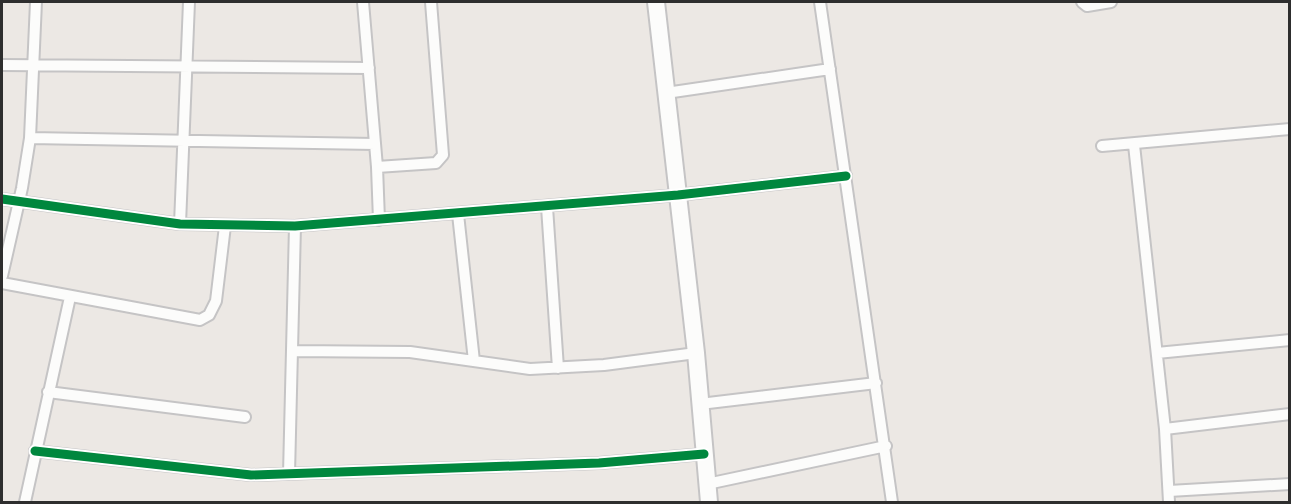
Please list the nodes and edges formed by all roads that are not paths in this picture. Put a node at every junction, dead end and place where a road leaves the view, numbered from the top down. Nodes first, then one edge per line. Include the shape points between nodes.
1 (36, 2) edge
2 (189, 2) edge
3 (363, 2) edge
4 (431, 2) edge
5 (656, 2) edge
6 (820, 2) edge
7 (1082, 2) edge
8 (1112, 2) edge
9 (2, 65) edge
10 (188, 65) junction
11 (32, 66) junction
12 (369, 68) junction
13 (830, 69) junction
14 (666, 93) junction
15 (1290, 129) edge
16 (30, 138) junction
17 (184, 142) junction
18 (375, 144) junction
19 (1134, 145) junction
20 (1102, 146) dead end
21 (377, 167) junction
22 (846, 176) junction
23 (678, 195) junction
24 (2, 199) edge
25 (19, 199) junction
26 (547, 207) junction
27 (458, 214) junction
28 (379, 220) junction
29 (180, 224) junction
30 (225, 226) junction
31 (295, 226) junction
32 (2, 276) edge
33 (2, 283) edge
34 (70, 297) junction
35 (1290, 340) edge
36 (293, 351) junction
37 (696, 353) junction
38 (1157, 353) junction
39 (474, 361) junction
40 (558, 368) junction
41 (876, 383) junction
42 (48, 392) junction
43 (700, 404) junction
44 (1290, 414) edge
45 (245, 417) dead end
46 (1165, 429) junction
47 (886, 446) junction
48 (35, 451) junction
49 (704, 454) junction
50 (289, 474) junction
51 (707, 484) junction
52 (1290, 484) edge
53 (1169, 497) edge
54 (25, 502) edge
55 (708, 502) edge
56 (892, 502) edge

1 - 11 street
2 - 10 street
3 - 12 street
4 - 21 street via 443,155 436,163
5 - 14 street
6 - 13 street
7 - 8 street via 1087,6
9 - 11 street
10 - 11 street
10 - 12 street
10 - 17 street
11 - 16 street
12 - 18 street
13 - 14 street
13 - 22 street
14 - 23 street
15 - 19 street
16 - 17 street
16 - 25 street
17 - 18 street
17 - 29 street
18 - 21 street
19 - 20 street
19 - 38 street
21 - 28 street
22 - 23 street
22 - 41 street
23 - 26 street
23 - 37 street
24 - 25 street
25 - 29 street
25 - 32 street
26 - 27 street
26 - 40 street
27 - 28 street
27 - 39 street
28 - 31 street
29 - 30 street
30 - 31 street
30 - 34 street via 216,301 209,315 200,320
31 - 36 street
33 - 34 street
34 - 42 street
35 - 38 street
36 - 39 street via 410,352
36 - 50 street
37 - 40 street
37 - 43 street
38 - 46 street
39 - 40 street via 530,369
41 - 43 street
41 - 47 street
42 - 45 street
42 - 48 street
43 - 49 street
44 - 46 street
46 - 53 street
47 - 51 street
47 - 56 street
48 - 50 street via 197,470
48 - 54 street
49 - 50 street via 599,463
49 - 51 street
51 - 55 street
52 - 53 street

